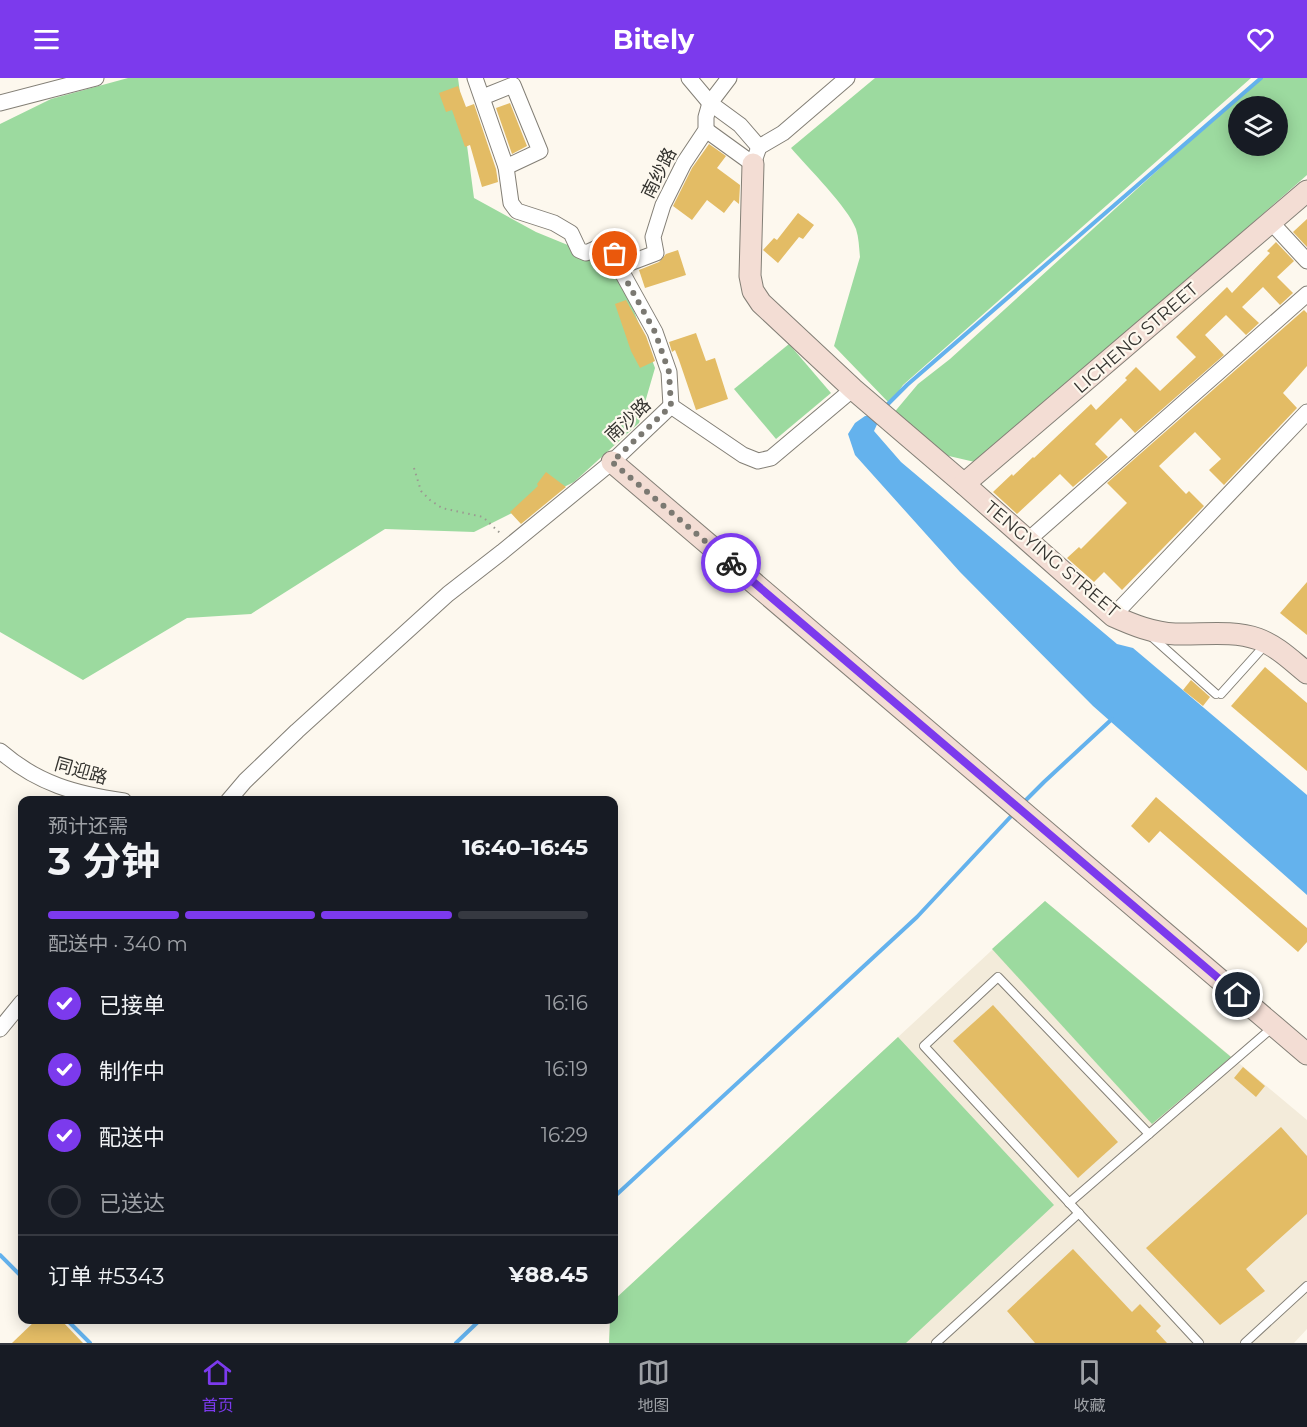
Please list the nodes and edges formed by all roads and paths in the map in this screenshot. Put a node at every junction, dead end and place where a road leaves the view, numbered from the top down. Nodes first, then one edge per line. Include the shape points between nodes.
1 (96, 78) edge
2 (475, 78) edge
3 (689, 78) edge
4 (729, 78) edge
5 (847, 78) edge
6 (483, 97) junction
7 (0, 103) edge
8 (710, 103) junction
9 (706, 130) junction
10 (756, 156) junction
11 (506, 167) junction
12 (1307, 191) edge
13 (1271, 222) junction
14 (1307, 261) edge
15 (619, 267) junction
16 (1307, 294) edge
17 (853, 389) junction
18 (671, 406) junction
19 (1307, 412) edge
20 (612, 462) junction
21 (414, 468) dead end
22 (964, 484) junction
23 (1027, 541) junction
24 (512, 544) junction
25 (1113, 616) junction
26 (1142, 628) junction
27 (1267, 643) junction
28 (1307, 673) edge
29 (0, 751) edge
30 (97, 796) edge
31 (233, 796) edge
32 (18, 1007) edge
33 (1274, 1026) junction
34 (0, 1029) edge
35 (1307, 1054) edge
36 (1149, 1134) junction
37 (1069, 1203) junction
38 (1078, 1213) junction
39 (1307, 1286) edge
40 (936, 1343) edge
41 (1199, 1343) edge
42 (1245, 1343) edge

1 - 7 street
2 - 6 street
3 - 8 street
4 - 8 street
5 - 10 street
6 - 11 street
6 - 11 street via 513,85 540,151
8 - 9 street, 南纱路
8 - 10 street via 740,125
9 - 10 street
9 - 15 street, 南纱路 via 663,205 653,237 656,253
10 - 17 street, TENGYING STREET via 750,276 753,291
11 - 15 street via 511,202 517,211 571,233 579,250 586,253 608,248 615,254
12 - 13 street, LICHENG STREET
13 - 14 street
13 - 22 street, LICHENG STREET
15 - 18 street via 655,332 669,372
16 - 23 street
17 - 18 street via 771,458 758,461
17 - 22 street, TENGYING STREET
18 - 20 street, 南沙路
19 - 25 street
20 - 24 street, 南沙路
20 - 33 street
21 - 24 path via 421,491 430,500 442,508 483,517
22 - 23 street, TENGYING STREET
23 - 25 street, TENGYING STREET
24 - 31 street, 南沙路 via 448,594
25 - 26 street, TENGYING STREET
26 - 27 street, TENGYING STREET via 1172,634 1236,634
26 - 27 lane via 1219,694
27 - 28 street, TENGYING STREET
29 - 30 street, 同迎路 via 47,783
32 - 34 street
33 - 35 street
33 - 36 lane
36 - 37 lane
36 - 37 lane via 998,977 924,1046
37 - 38 lane
38 - 40 lane
38 - 41 lane
39 - 42 lane

